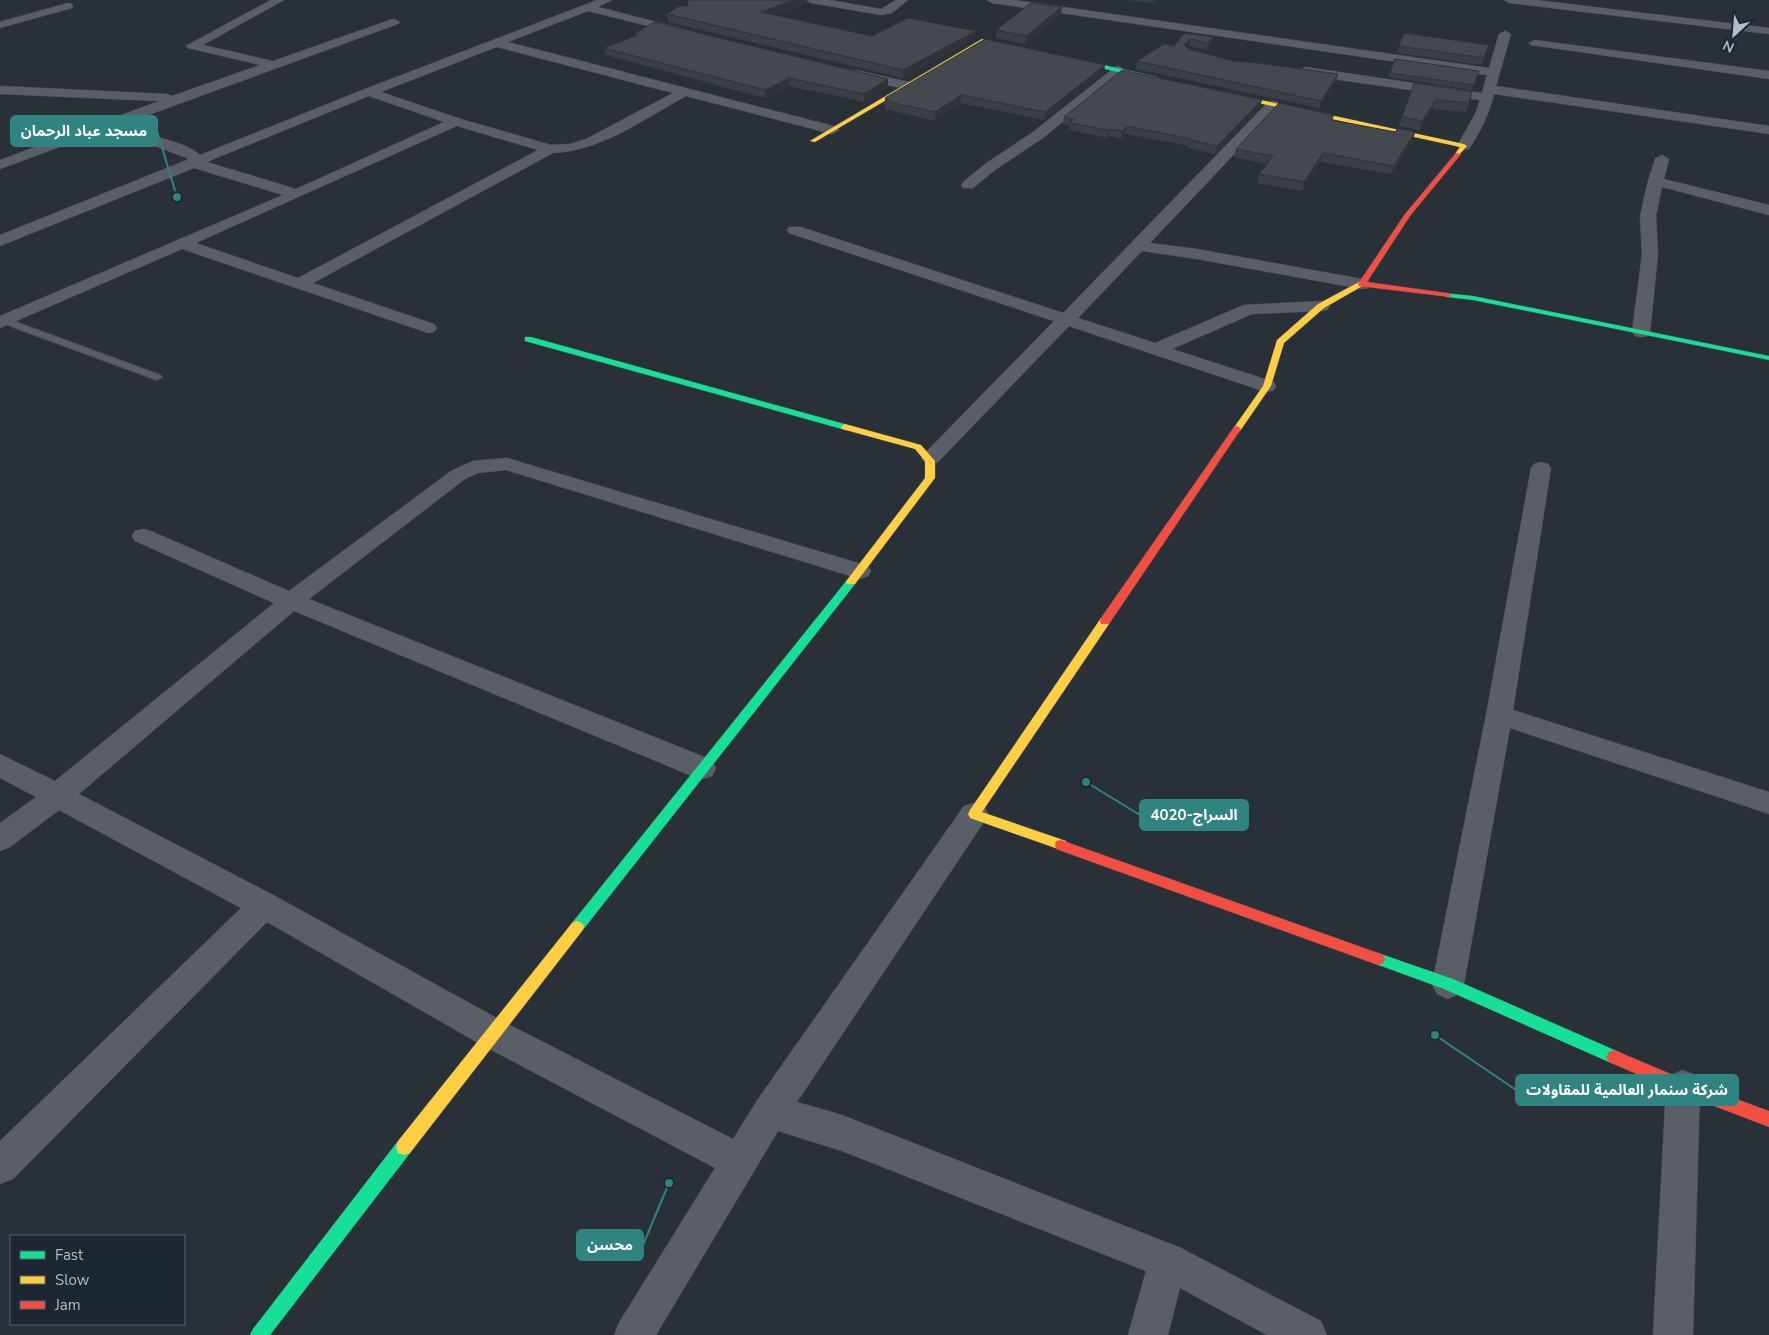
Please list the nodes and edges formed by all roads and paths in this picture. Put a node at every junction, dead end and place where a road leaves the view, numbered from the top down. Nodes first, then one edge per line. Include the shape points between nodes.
1 (279, 0) edge
2 (607, 0) edge
3 (811, 0) edge
4 (903, 0) edge
5 (992, 0) edge
6 (1509, 0) edge
7 (1052, 4) edge
8 (68, 6) dead end
9 (588, 8) junction
10 (394, 22) dead end
11 (0, 25) edge
12 (1769, 31) edge
13 (1505, 34) dead end
14 (699, 36) edge
15 (496, 43) junction
16 (1535, 43) dead end
17 (1028, 50) edge
18 (1055, 56) edge
19 (274, 64) junction
20 (1295, 69) edge
21 (1119, 70) junction
22 (844, 71) edge
23 (1495, 72) junction
24 (1769, 75) edge
25 (1167, 81) edge
26 (905, 85) junction
27 (0, 90) edge
28 (369, 92) junction
29 (684, 92) junction
30 (1215, 92) edge
31 (1487, 93) junction
32 (177, 99) junction
33 (1273, 105) junction
34 (456, 122) junction
35 (832, 130) junction
36 (1769, 130) edge
37 (86, 133) junction
38 (813, 141) dead end
39 (1464, 146) junction
40 (550, 149) junction
41 (1662, 159) dead end
42 (194, 163) junction
43 (0, 164) edge
44 (1655, 181) junction
45 (968, 185) dead end
46 (297, 194) junction
47 (1769, 210) edge
48 (795, 230) dead end
49 (0, 241) edge
50 (183, 244) junction
51 (1138, 246) junction
52 (299, 284) junction
53 (1362, 284) junction
54 (1321, 306) junction
55 (1066, 319) junction
56 (2, 321) edge
57 (428, 328) dead end
58 (1641, 332) junction
59 (528, 339) dead end
60 (1156, 349) junction
61 (1769, 358) edge
62 (157, 377) dead end
63 (1267, 386) junction
64 (931, 458) junction
65 (1542, 468) dead end
66 (143, 536) dead end
67 (860, 570) junction
68 (291, 601) junction
69 (1499, 714) junction
70 (0, 766) edge
71 (702, 768) junction
72 (57, 796) junction
73 (1769, 803) edge
74 (974, 814) junction
75 (0, 839) edge
76 (264, 905) junction
77 (1448, 984) junction
78 (492, 1033) junction
79 (1683, 1087) junction
80 (770, 1111) junction
81 (1769, 1119) edge
82 (739, 1161) junction
83 (0, 1166) edge
84 (1168, 1261) junction
85 (258, 1335) edge
86 (634, 1335) edge
87 (1148, 1335) edge
88 (1307, 1335) edge
89 (1673, 1335) edge

1 - 19 street via 192,46
2 - 9 street
3 - 4 street via 881,12
5 - 7 street
6 - 12 street
7 - 23 street
8 - 11 street
9 - 14 street
9 - 15 street
10 - 19 street
13 - 23 street
15 - 28 street
15 - 29 street
16 - 24 street
17 - 26 street via 982,41
18 - 21 street
19 - 32 street
20 - 31 street
21 - 25 street
21 - 45 street via 1038,135
22 - 26 street
23 - 31 street
26 - 35 street
27 - 32 street
28 - 34 street
28 - 42 street
29 - 35 street
29 - 40 street via 591,142 571,148
30 - 33 street
31 - 36 street
31 - 39 street via 1482,114
32 - 37 street
33 - 39 street
33 - 51 street
34 - 40 street
34 - 46 street
35 - 38 street
37 - 42 street via 103,132 142,138 186,152 194,156
37 - 43 street
39 - 53 street via 1407,215
40 - 52 street
41 - 44 street
42 - 46 street
42 - 49 street
44 - 47 street
44 - 58 street via 1648,216 1650,254
46 - 50 street
48 - 55 street
50 - 52 street
50 - 56 street
51 - 53 street
51 - 55 street
52 - 57 street
53 - 54 street
53 - 58 street via 1473,298
54 - 60 street via 1250,310
54 - 63 street via 1280,342
55 - 60 street
55 - 64 street
56 - 62 lane
58 - 61 street
59 - 64 street via 918,447
60 - 63 street
63 - 74 street
64 - 67 street via 930,478
65 - 69 street
66 - 68 street
67 - 68 street via 507,464 490,464 473,467 458,475
67 - 71 street
68 - 71 street
68 - 72 street
69 - 73 street
69 - 77 street
70 - 72 street
71 - 78 street
72 - 75 street
72 - 76 street
74 - 77 street
74 - 80 street
76 - 78 street
76 - 83 street
77 - 79 street
78 - 82 street
78 - 85 street
79 - 81 street
79 - 89 street
80 - 82 street
80 - 84 street via 842,1133
82 - 86 street
84 - 87 street
84 - 88 street

